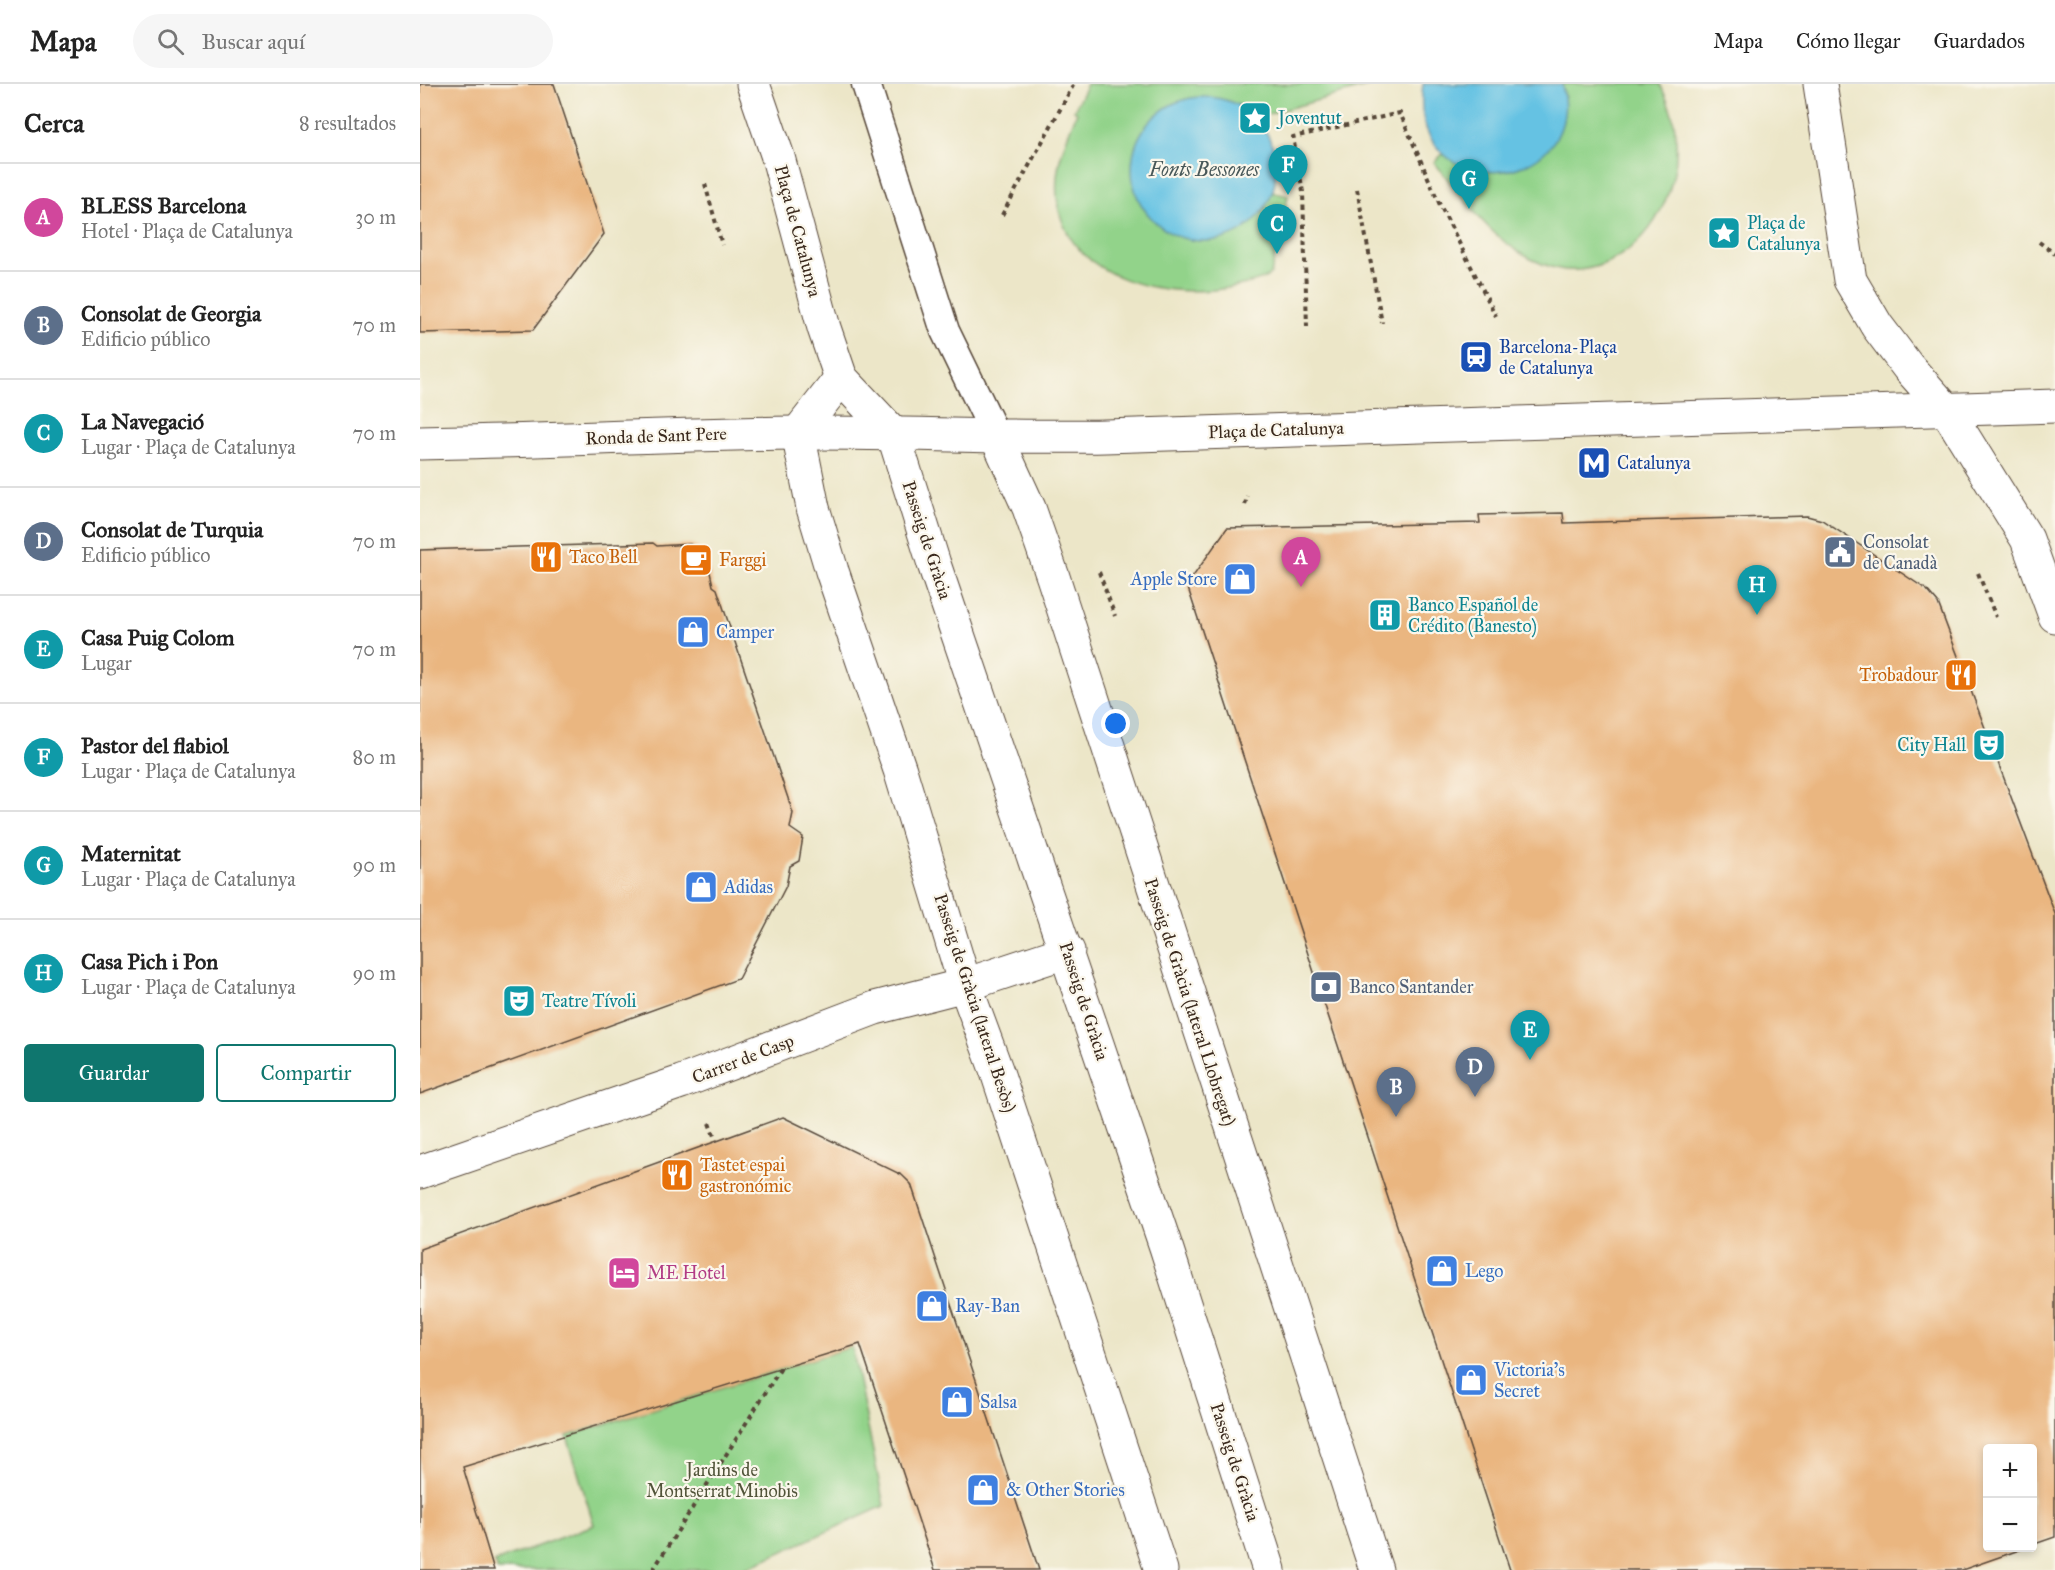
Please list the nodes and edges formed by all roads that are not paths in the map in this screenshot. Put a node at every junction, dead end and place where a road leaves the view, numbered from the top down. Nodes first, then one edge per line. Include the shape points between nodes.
1 (753, 84) edge
2 (866, 84) edge
3 (1820, 84) edge
4 (842, 378) junction
5 (2055, 406) edge
6 (1948, 412) junction
7 (798, 433) junction
8 (893, 433) junction
9 (997, 438) junction
10 (420, 443) edge
11 (2055, 616) edge
12 (1068, 951) junction
13 (965, 985) junction
14 (420, 1172) edge
15 (1161, 1570) edge
16 (1269, 1570) edge
17 (1376, 1570) edge

1 - 4 street, Plaça de Catalunya
2 - 9 lane via 945,331
3 - 6 street via 1850,280 1883,334
4 - 7 street
4 - 8 street, Plaça de Catalunya
5 - 6 street, Plaça de Catalunya
6 - 9 street, Plaça de Catalunya
6 - 11 street via 2027,539
7 - 8 street, Ronda de Sant Pere
7 - 10 street, Ronda de Sant Pere
7 - 13 street, Passeig de Gràcia (lateral Besòs) via 813,508 832,571 903,781
8 - 9 street, Plaça de Catalunya
8 - 12 street, Passeig de Gràcia via 934,564
9 - 17 street, Passeig de Gràcia (lateral Llobregat) via 1029,508 1053,577
12 - 13 street, Carrer de Casp
12 - 16 street, Passeig de Gràcia
13 - 14 street, Carrer de Casp via 875,1008 681,1082
13 - 15 street, Passeig de Gràcia (lateral Besòs)

